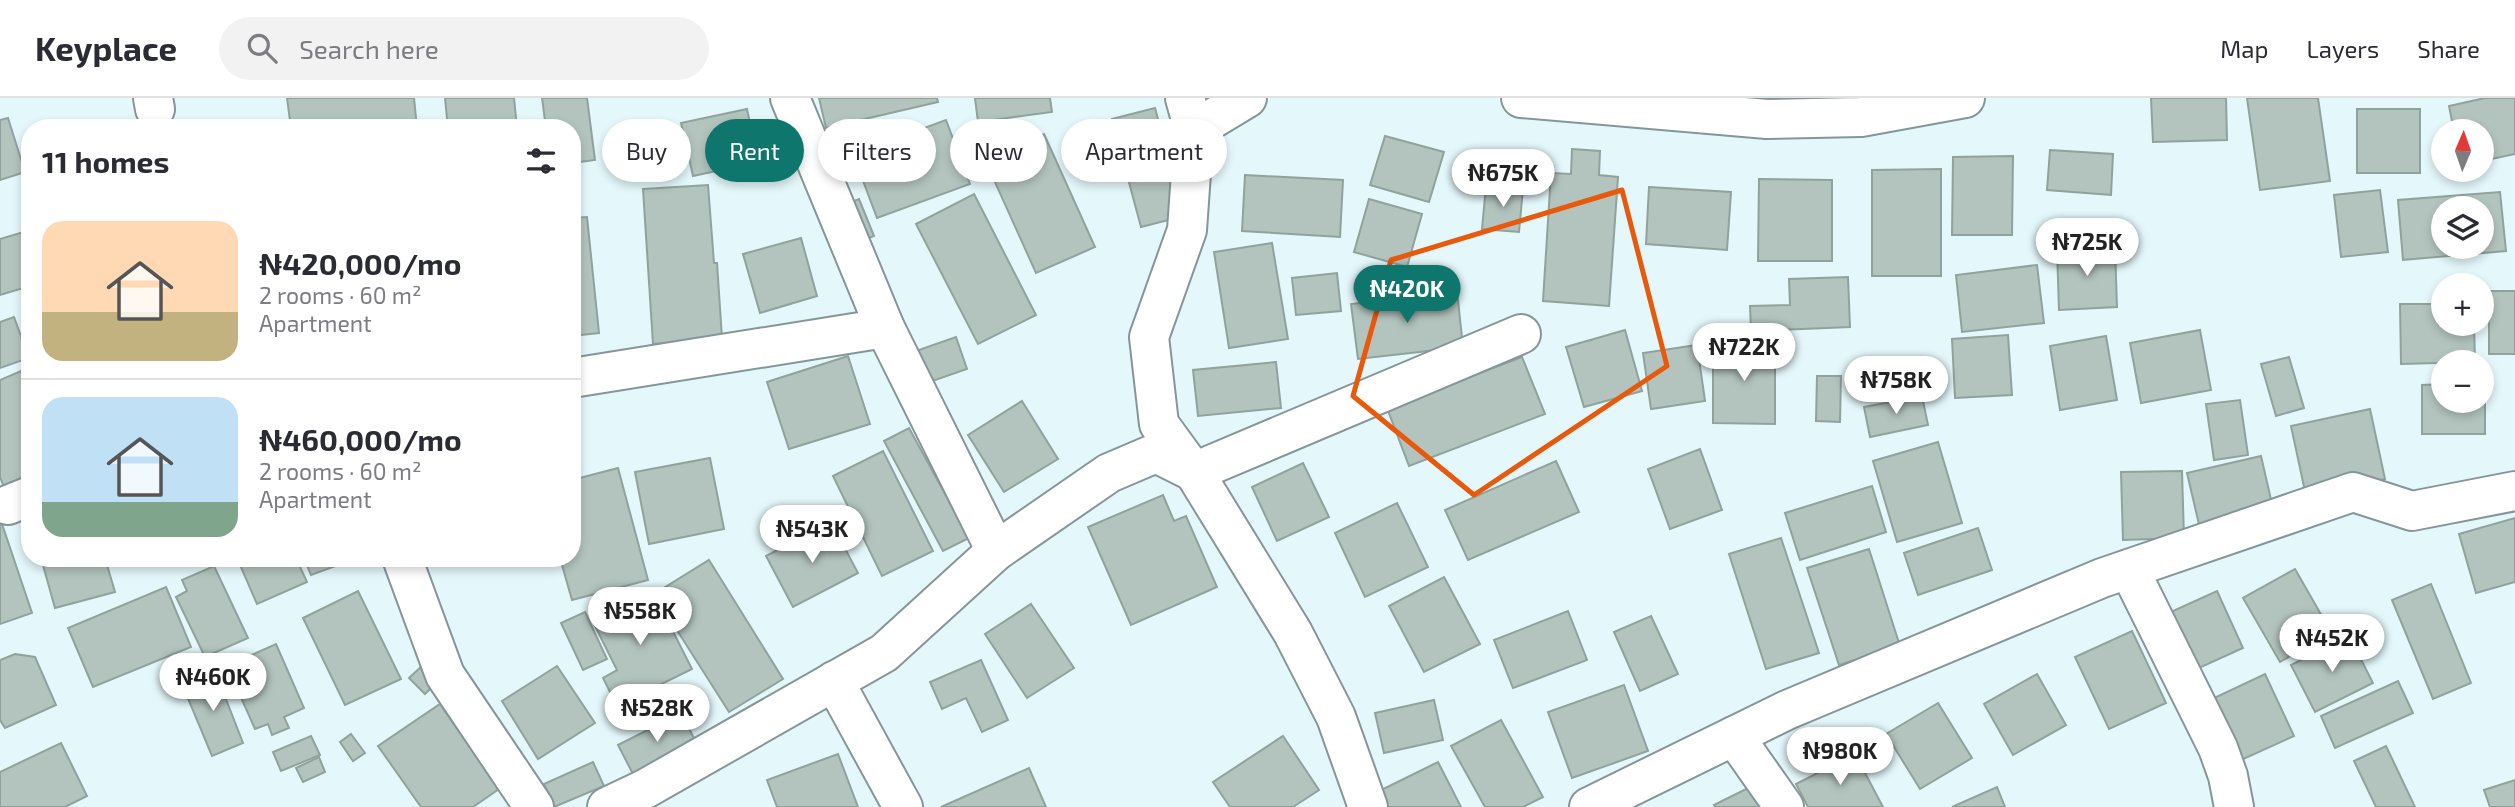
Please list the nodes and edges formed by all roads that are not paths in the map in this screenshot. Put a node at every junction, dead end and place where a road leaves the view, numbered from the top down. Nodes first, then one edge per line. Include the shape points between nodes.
1 (790, 98) edge
2 (1247, 98) edge
3 (1521, 98) edge
4 (1965, 98) edge
5 (1861, 108) edge
6 (1189, 114) edge
7 (885, 328) junction
8 (1521, 334) dead end
9 (581, 377) edge
10 (1194, 472) junction
11 (2515, 491) edge
12 (996, 551) junction
13 (405, 567) edge
14 (2129, 569) junction
15 (834, 681) junction
16 (1734, 736) junction
17 (649, 798) edge
18 (534, 807) edge
19 (607, 807) edge
20 (903, 807) edge
21 (1368, 807) edge
22 (1590, 807) edge
23 (1784, 807) edge
24 (2234, 807) edge

1 - 7 street
2 - 6 street
3 - 5 street via 1767,119
4 - 5 street
6 - 10 street via 1187,230 1149,337 1159,424
7 - 9 street
7 - 12 street
8 - 10 street
10 - 12 street via 1156,453 1132,461
10 - 21 street via 1293,633 1336,718
11 - 14 street via 2412,511 2353,492
12 - 15 street via 884,653
13 - 18 street via 445,675
14 - 16 street
14 - 24 street via 2218,748
15 - 17 street
15 - 20 street
16 - 22 street
16 - 23 street
17 - 19 street

